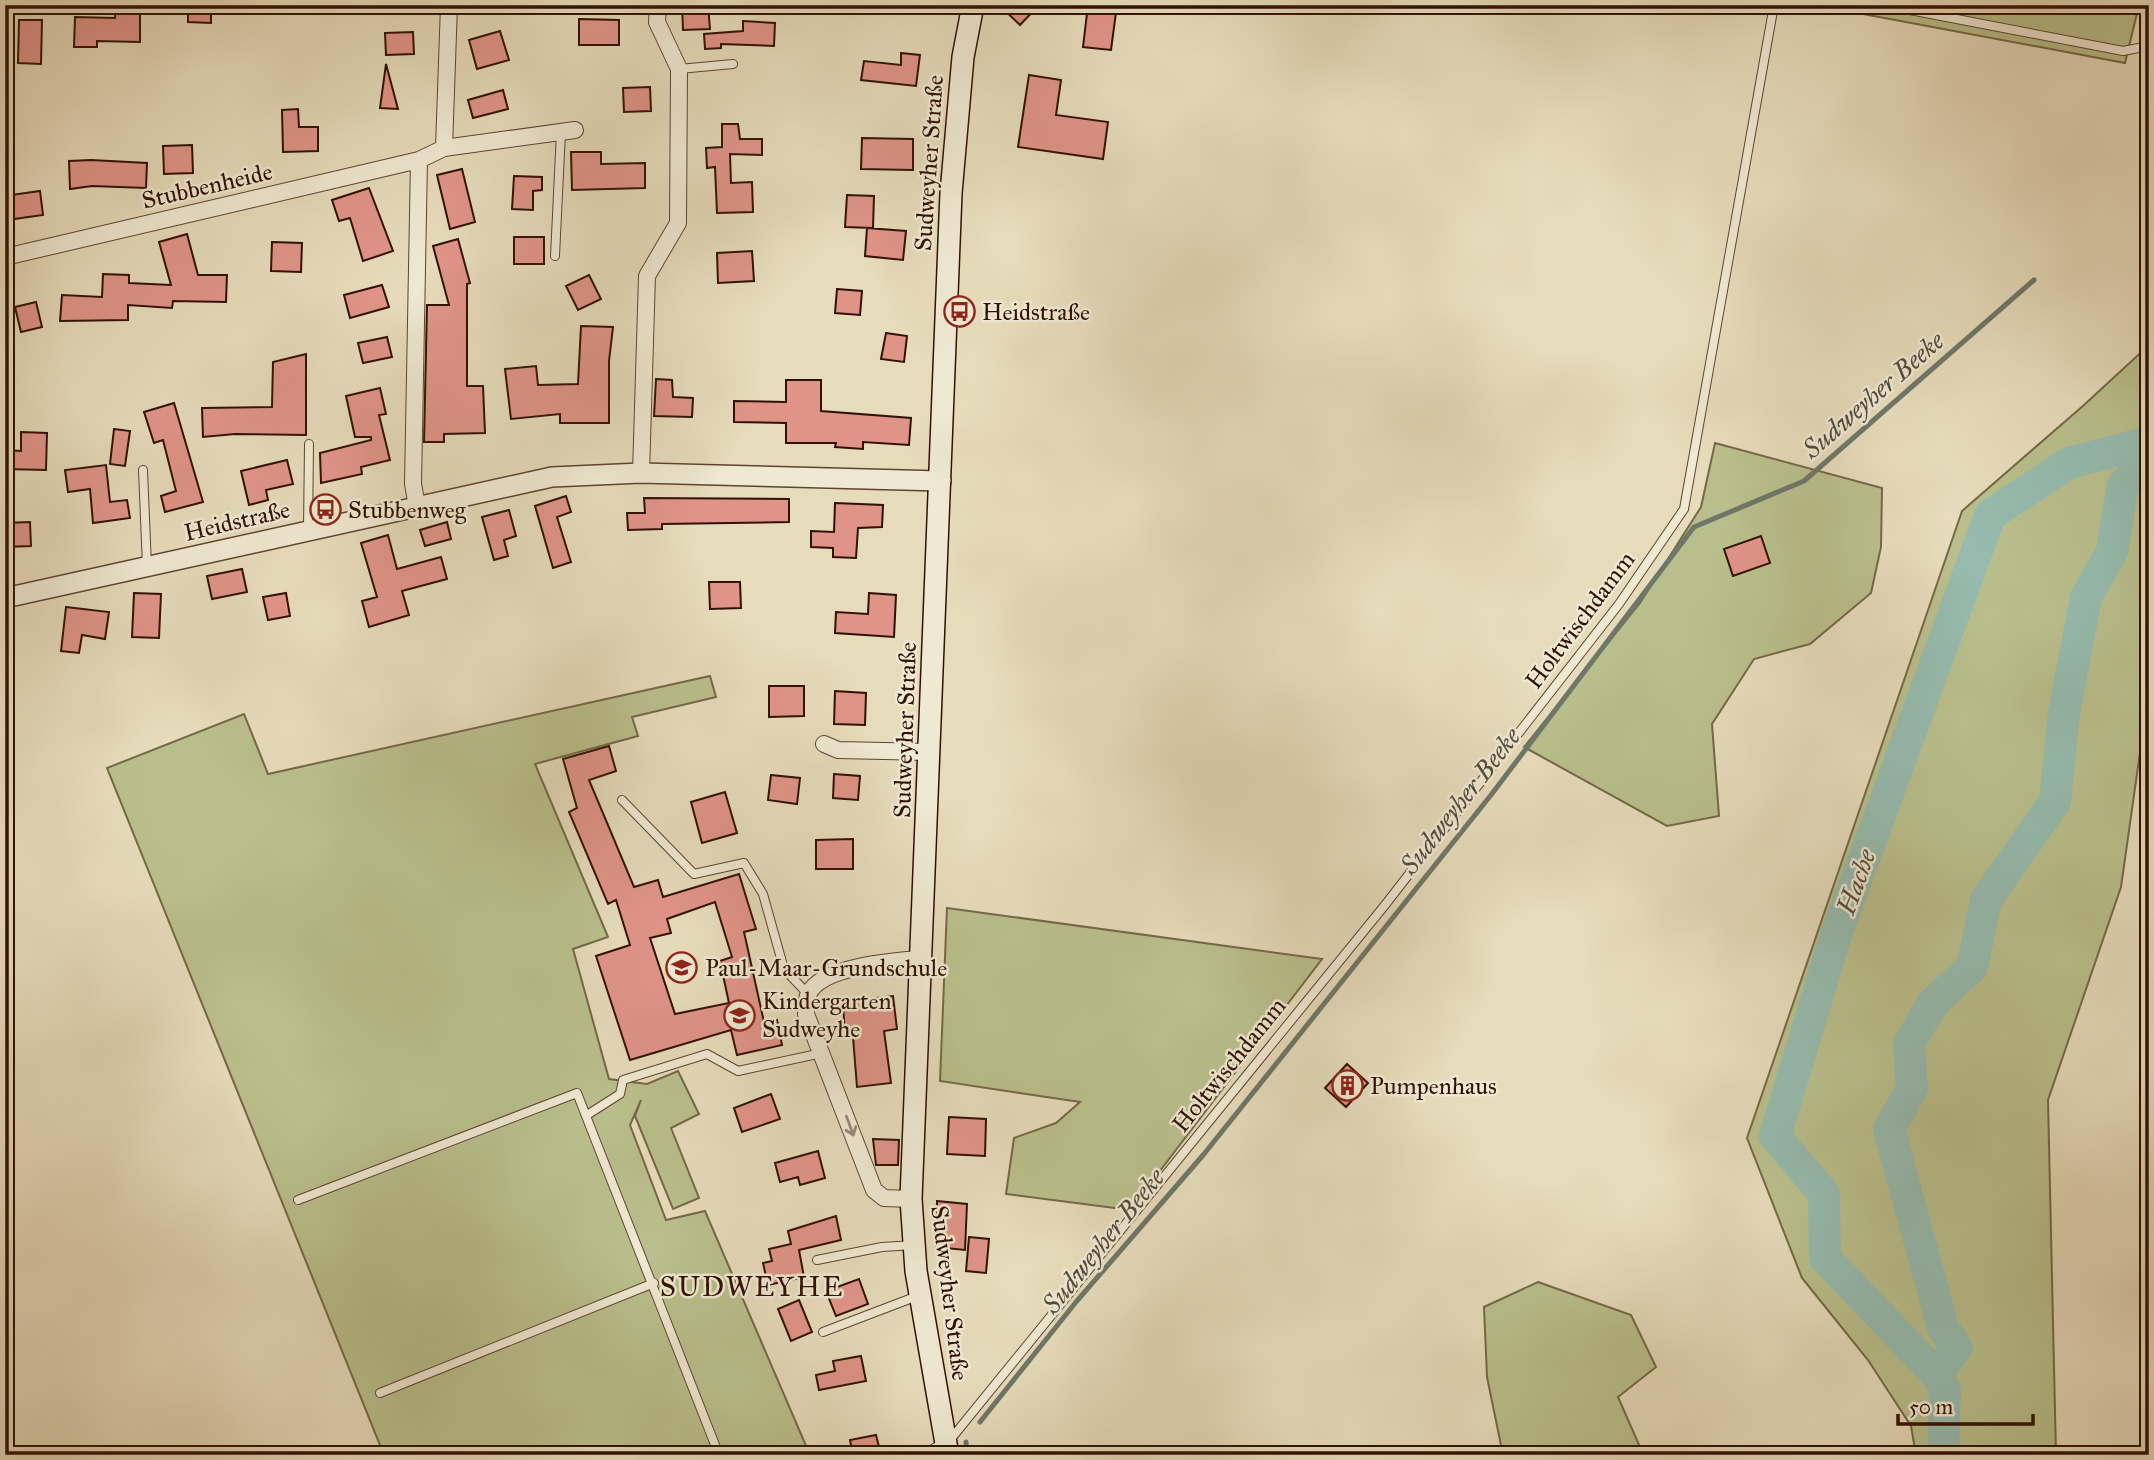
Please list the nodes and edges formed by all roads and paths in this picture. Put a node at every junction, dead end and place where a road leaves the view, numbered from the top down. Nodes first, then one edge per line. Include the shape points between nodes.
1 (449, 5) edge
2 (658, 5) edge
3 (973, 5) edge
4 (1773, 5) edge
5 (1884, 5) edge
6 (2149, 46) edge
7 (733, 64) dead end
8 (678, 69) junction
9 (568, 131) joint
10 (444, 148) junction
11 (419, 160) junction
12 (555, 256) dead end
13 (5, 257) edge
14 (309, 444) dead end
15 (144, 470) dead end
16 (641, 473) junction
17 (941, 481) junction
18 (417, 506) junction
19 (309, 530) junction
20 (147, 567) junction
21 (5, 598) edge
22 (824, 744) dead end
23 (930, 752) junction
24 (622, 800) dead end
25 (921, 959) junction
26 (808, 995) junction
27 (823, 1052) junction
28 (587, 1115) junction
29 (911, 1199) junction
30 (298, 1200) dead end
31 (914, 1245) junction
32 (817, 1260) dead end
33 (654, 1283) junction
34 (920, 1294) junction
35 (823, 1332) dead end
36 (380, 1393) dead end
37 (941, 1452) edge
38 (719, 1455) edge

1 - 10 street
2 - 8 street via 657,22
3 - 17 main road, Sudweyher Straße via 954,142
4 - 37 lane, Holtwischdamm via 1684,509 1619,604 1385,905
5 - 6 lane via 2123,51
7 - 8 lane
8 - 16 street via 678,223 647,276
9 - 10 street
9 - 12 lane
10 - 11 street
11 - 13 street, Stubbenheide
11 - 18 street via 413,484
14 - 19 lane
15 - 20 lane
16 - 17 street, Heidstraße
16 - 18 street, Heidstraße via 552,477
17 - 23 main road, Sudweyher Straße
18 - 19 street, Heidstraße
19 - 20 street, Heidstraße
20 - 21 street, Heidstraße
22 - 23 street via 838,750
23 - 25 main road, Sudweyher Straße
24 - 26 lane via 694,874 744,863 763,894 785,969
25 - 26 street via 888,961 823,978
25 - 29 main road, Sudweyher Straße
26 - 27 street via 806,1014
27 - 28 lane via 738,1071 708,1054 623,1080 620,1094
27 -> 29 street via 874,1190 884,1198
28 - 30 lane via 577,1093
28 - 33 lane
29 - 31 main road, Sudweyher Straße
31 - 32 lane
31 - 34 main road, Sudweyher Straße
33 - 36 lane
33 - 38 lane
34 - 35 lane
34 - 37 main road, Sudweyher Straße

